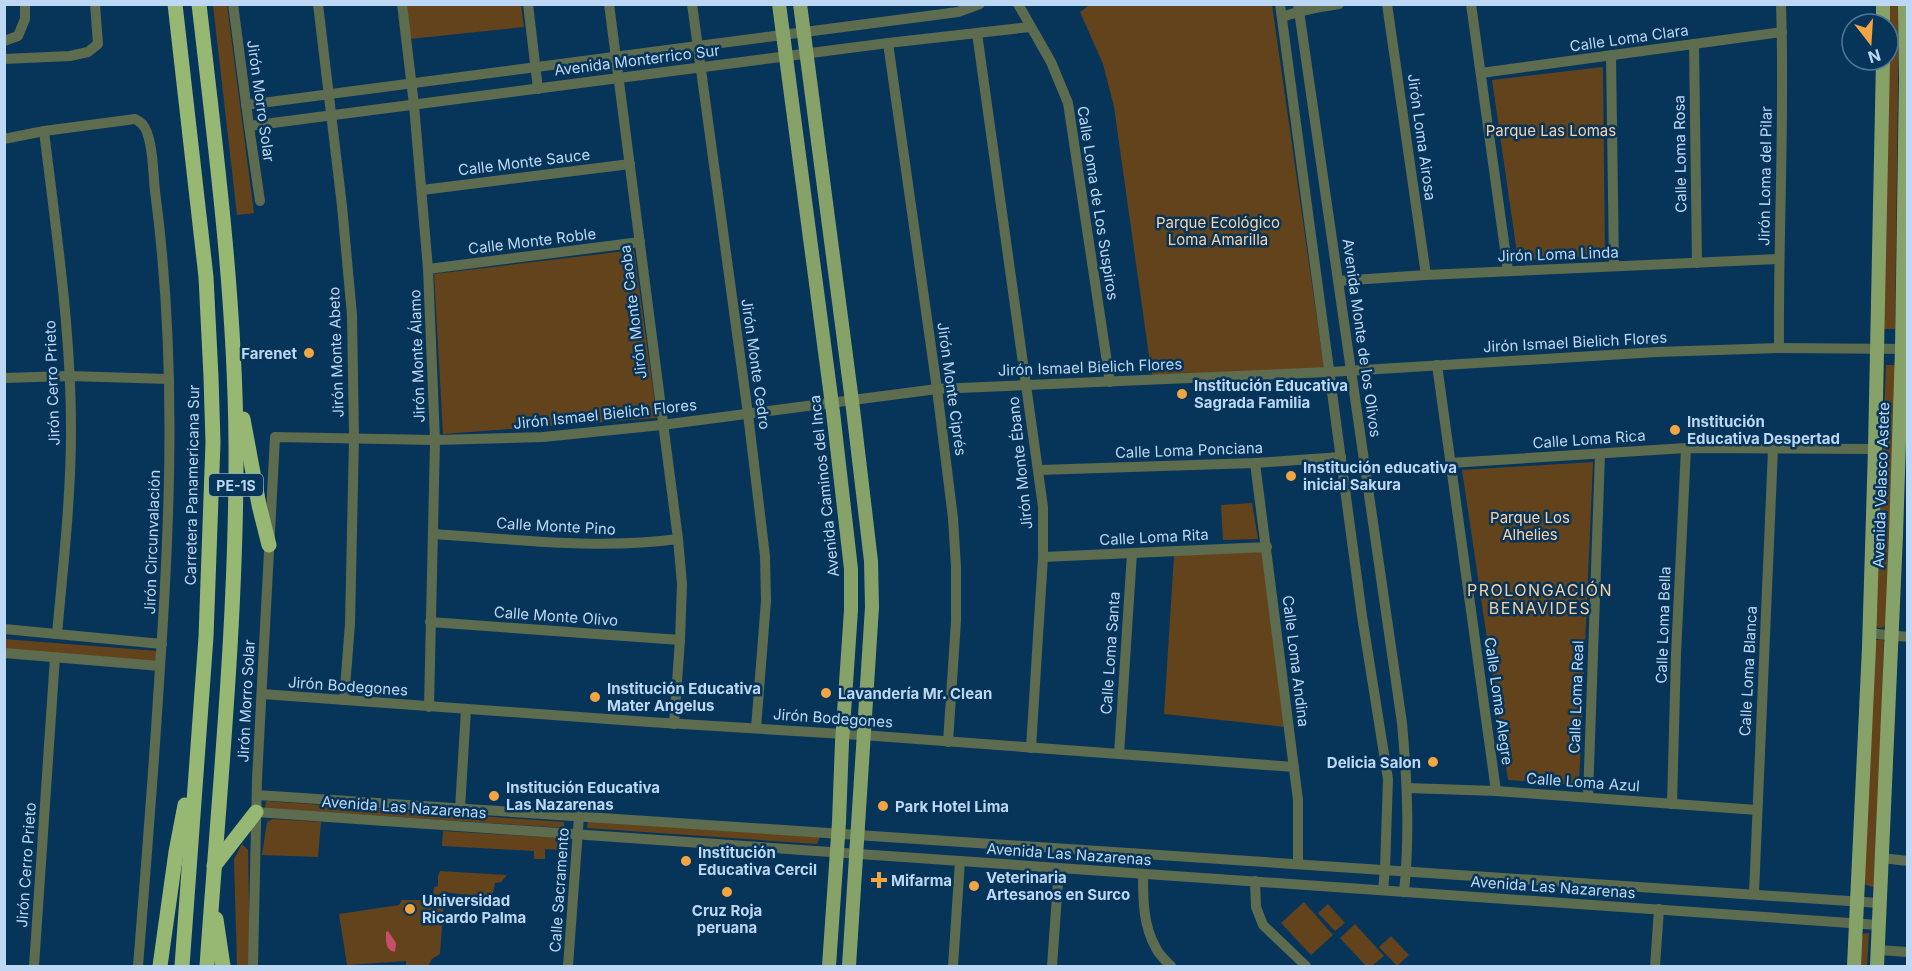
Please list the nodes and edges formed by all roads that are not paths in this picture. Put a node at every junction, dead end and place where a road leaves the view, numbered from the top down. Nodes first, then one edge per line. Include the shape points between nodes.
1 (25, 4) edge
2 (95, 4) edge
3 (175, 4) edge
4 (199, 4) edge
5 (233, 4) edge
6 (318, 4) edge
7 (402, 4) edge
8 (528, 4) edge
9 (609, 4) edge
10 (692, 4) edge
11 (779, 4) edge
12 (800, 4) edge
13 (980, 4) edge
14 (1018, 4) edge
15 (1280, 4) edge
16 (1339, 4) edge
17 (1387, 4) edge
18 (1471, 4) edge
19 (1780, 4) edge
20 (1905, 4) edge
21 (1299, 7) edge
22 (1282, 17) junction
23 (1030, 27) junction
24 (804, 32) junction
25 (1782, 32) junction
26 (977, 33) junction
27 (783, 35) junction
28 (4, 41) edge
29 (888, 43) junction
30 (1694, 44) junction
31 (698, 46) junction
32 (806, 54) junction
33 (1611, 55) junction
34 (786, 56) junction
35 (616, 57) junction
36 (4, 59) edge
37 (536, 68) junction
38 (700, 68) junction
39 (1883, 72) edge
40 (1481, 73) junction
41 (619, 78) junction
42 (1907, 79) edge
43 (411, 84) junction
44 (538, 89) junction
45 (330, 94) junction
46 (246, 105) junction
47 (414, 105) junction
48 (332, 115) junction
49 (249, 126) junction
50 (44, 131) junction
51 (4, 139) edge
52 (630, 164) junction
53 (422, 190) junction
54 (260, 201) dead end
55 (640, 242) junction
56 (1905, 249) edge
57 (1778, 259) junction
58 (1697, 263) junction
59 (1614, 266) junction
60 (428, 269) junction
61 (1508, 271) junction
62 (1426, 275) junction
63 (1338, 281) junction
64 (1779, 348) junction
65 (1878, 348) junction
66 (1905, 349) edge
67 (1437, 365) junction
68 (1351, 370) junction
69 (1330, 372) junction
70 (235, 374) junction
71 (68, 376) junction
72 (4, 378) edge
73 (169, 379) junction
74 (1110, 382) junction
75 (1027, 384) junction
76 (937, 388) junction
77 (852, 400) junction
78 (832, 402) junction
79 (748, 414) junction
80 (662, 425) junction
81 (275, 437) joint
82 (354, 438) junction
83 (435, 440) junction
84 (1686, 448) junction
85 (1773, 449) junction
86 (1875, 449) junction
87 (1600, 454) junction
88 (1341, 456) junction
89 (1255, 463) junction
90 (1450, 464) junction
91 (1039, 470) junction
92 (433, 534) junction
93 (1902, 535) edge
94 (678, 539) junction
95 (269, 545) junction
96 (1267, 547) junction
97 (1132, 553) junction
98 (1043, 557) junction
99 (430, 622) junction
100 (4, 629) edge
101 (1869, 633) junction
102 (57, 634) junction
103 (1891, 635) junction
104 (1908, 637) edge
105 (681, 640) junction
106 (162, 644) junction
107 (4, 653) edge
108 (55, 657) junction
109 (160, 666) junction
110 (262, 694) junction
111 (344, 700) junction
112 (429, 707) junction
113 (466, 710) junction
114 (674, 724) junction
115 (756, 728) junction
116 (198, 734) junction
117 (842, 734) junction
118 (864, 735) junction
119 (948, 741) junction
120 (1031, 748) junction
121 (1119, 754) junction
122 (1294, 767) junction
123 (1407, 788) junction
124 (1496, 791) junction
125 (257, 795) junction
126 (1587, 797) junction
127 (1672, 804) junction
128 (460, 808) junction
129 (1757, 810) junction
130 (256, 812) junction
131 (579, 816) junction
132 (578, 834) junction
133 (838, 834) junction
134 (857, 835) junction
135 (836, 852) junction
136 (856, 854) junction
137 (1882, 858) junction
138 (960, 861) junction
139 (1908, 861) edge
140 (1298, 863) junction
141 (214, 866) junction
142 (1059, 868) junction
143 (1385, 869) junction
144 (1406, 870) junction
145 (1143, 874) junction
146 (1255, 881) junction
147 (212, 888) junction
148 (1383, 890) junction
149 (1404, 892) junction
150 (1754, 893) junction
151 (1858, 901) junction
152 (1879, 903) junction
153 (1659, 909) junction
154 (1857, 924) junction
155 (1879, 925) junction
156 (1878, 950) junction
157 (1908, 952) edge
158 (34, 966) edge
159 (138, 966) edge
160 (160, 966) edge
161 (182, 966) edge
162 (207, 966) edge
163 (223, 966) edge
164 (253, 966) edge
165 (568, 966) edge
166 (829, 966) edge
167 (849, 966) edge
168 (953, 966) edge
169 (1052, 966) edge
170 (1171, 966) edge
171 (1306, 966) edge
172 (1655, 966) edge
173 (1854, 966) edge
174 (1876, 966) edge

1 - 28 street via 25,19 18,36
2 - 36 street via 98,44 88,52
3 - 116 highway, Carretera Panamericana Sur / PE-1S via 206,277 211,376 212,506
4 - 70 highway, PE-1S via 230,276
5 - 46 street, Jirón Morro Solar
6 - 45 street, Jirón Monte Abeto
7 - 43 street, Jirón Monte Álamo
8 - 37 street
9 - 35 street, Jirón Monte Caoba
10 - 31 street, Jirón Monte Cedro
11 - 27 main road, Avenida Caminos del Inca
12 - 24 main road
13 - 24 street, Avenida Monterrico Sur via 958,12
14 - 23 street, Calle Loma de Los Suspiros
15 - 22 street
16 - 21 street
17 - 62 street, Jirón Loma Airosa
18 - 40 street
19 - 25 street, Jirón Loma del Pilar
20 - 42 main road, Avenida Velasco Astete
21 - 22 street
21 - 63 street, Avenida Monte de los Olivos
22 - 69 street
23 - 26 street, Avenida Monterrico Sur
23 - 74 street, Calle Loma de Los Suspiros via 1051,62 1068,103
24 - 27 street, Avenida Monterrico Sur
24 - 32 main road
25 - 30 street, Calle Loma Clara
25 - 57 street, Jirón Loma del Pilar
26 - 29 street, Avenida Monterrico Sur
26 - 75 street, Jirón Monte Ébano
27 - 31 street, Avenida Monterrico Sur
27 - 34 main road, Avenida Caminos del Inca
29 - 32 street, Avenida Monterrico Sur
29 - 76 street, Jirón Monte Ciprés
30 - 33 street, Calle Loma Clara
30 - 58 street, Calle Loma Rosa
31 - 35 street, Avenida Monterrico Sur
31 - 38 street, Jirón Monte Cedro
32 - 34 street, Avenida Monterrico Sur
32 - 77 main road
33 - 40 street, Calle Loma Clara
33 - 59 street
34 - 38 street, Avenida Monterrico Sur
34 - 78 main road, Avenida Caminos del Inca
35 - 37 street, Avenida Monterrico Sur
35 - 41 street, Jirón Monte Caoba
37 - 43 street, Avenida Monterrico Sur
37 - 44 street
38 - 41 street, Avenida Monterrico Sur
38 - 79 street, Jirón Monte Cedro
39 - 65 main road, Avenida Velasco Astete
40 - 61 street
41 - 44 street, Avenida Monterrico Sur
41 - 52 street, Jirón Monte Caoba
42 - 56 main road, Avenida Velasco Astete
43 - 45 street, Avenida Monterrico Sur
43 - 47 street, Jirón Monte Álamo
44 - 47 street, Avenida Monterrico Sur
45 - 46 street, Avenida Monterrico Sur
45 - 48 street, Jirón Monte Abeto
46 - 49 street, Jirón Morro Solar
47 - 48 street, Avenida Monterrico Sur
47 - 53 street, Jirón Monte Álamo
48 - 49 street, Avenida Monterrico Sur
48 - 82 street, Jirón Monte Abeto via 352,315
49 - 54 street, Jirón Morro Solar
50 - 51 street
50 - 71 street, Jirón Cerro Prieto
50 - 73 street, Jirón Circunvalación via 126,119 135,119 145,127 159,222
52 - 53 street, Calle Monte Sauce
52 - 55 street, Jirón Monte Caoba
53 - 60 street, Jirón Monte Álamo
55 - 60 street, Calle Monte Roble
55 - 80 street, Jirón Monte Caoba
56 - 66 main road, Avenida Velasco Astete
57 - 58 street, Jirón Loma Linda
57 - 64 street, Jirón Loma del Pilar
58 - 59 street, Jirón Loma Linda
59 - 61 street, Jirón Loma Linda
60 - 83 street, Jirón Monte Álamo
61 - 62 street, Jirón Loma Linda
62 - 63 street, Jirón Loma Linda
63 - 68 street, Avenida Monte de los Olivos
64 - 65 street, Jirón Ismael Bielich Flores
64 - 67 street, Jirón Ismael Bielich Flores
65 - 66 street, Jirón Ismael Bielich Flores
65 - 86 main road, Avenida Velasco Astete
66 - 93 main road, Avenida Velasco Astete
67 - 68 street, Jirón Ismael Bielich Flores
67 - 90 street, Calle Loma Alegre
68 - 69 street, Jirón Ismael Bielich Flores
68 - 123 street, Avenida Monte de los Olivos via 1402,723
69 - 74 street, Jirón Ismael Bielich Flores
69 - 88 street
70 - 95 highway
70 - 141 highway, PE-1S via 233,584
71 - 72 street
71 - 73 street
71 - 102 street, Jirón Cerro Prieto via 71,430
73 - 106 street, Jirón Circunvalación via 169,520
74 - 75 street, Jirón Ismael Bielich Flores
75 - 76 street, Jirón Ismael Bielich Flores
75 - 91 street, Jirón Monte Ébano
76 - 77 street, Jirón Ismael Bielich Flores
76 - 119 street, Jirón Monte Ciprés via 956,567
77 - 78 street, Jirón Ismael Bielich Flores
77 - 118 main road via 871,561
78 - 79 street, Jirón Ismael Bielich Flores
78 - 117 main road, Avenida Caminos del Inca via 851,570
79 - 80 street, Jirón Ismael Bielich Flores
79 - 115 street, Jirón Monte Cedro via 765,556 766,601
80 - 83 street, Jirón Ismael Bielich Flores via 543,437
80 - 94 street, Jirón Monte Caoba
81 - 82 street, Jirón Ismael Bielich Flores
81 - 95 street, Jirón Morro Solar
82 - 83 street, Jirón Ismael Bielich Flores
82 - 111 street, Jirón Monte Abeto via 350,624
83 - 92 street, Jirón Monte Álamo
84 - 85 street, Calle Loma Rica
84 - 87 street, Calle Loma Rica
84 - 127 street, Calle Loma Bella
85 - 86 street, Calle Loma Rica
85 - 129 street, Calle Loma Blanca
86 - 101 main road, Avenida Velasco Astete
87 - 90 street, Calle Loma Rica
87 - 126 street, Calle Loma Real
88 - 89 street, Calle Loma Ponciana
88 - 143 street via 1388,779
89 - 91 street, Calle Loma Ponciana
89 - 96 street, Calle Loma Andina
90 - 124 street, Calle Loma Alegre
91 - 98 street, Jirón Monte Ébano
92 - 94 street, Calle Monte Pino via 607,544
92 - 99 street, Jirón Monte Álamo
93 - 103 main road, Avenida Velasco Astete
94 - 105 street, Jirón Monte Caoba
95 - 110 street, Jirón Morro Solar
96 - 97 street, Calle Loma Rita
96 - 122 street, Calle Loma Andina
97 - 98 street, Calle Loma Rita
97 - 121 street, Calle Loma Santa
98 - 120 street, Jirón Monte Ébano
99 - 105 street, Calle Monte Olivo
99 - 112 street, Jirón Monte Álamo
100 - 102 street
101 - 103 street
101 - 151 main road, Avenida Velasco Astete
102 - 106 street
103 - 104 street
103 - 137 main road, Avenida Velasco Astete
105 - 114 street, Jirón Monte Caoba
106 - 109 street, Jirón Circunvalación
107 - 108 street
108 - 109 street
108 - 158 street, Jirón Cerro Prieto
109 - 159 street, Jirón Circunvalación
110 - 111 street, Jirón Bodegones
110 - 125 street, Jirón Morro Solar
111 - 112 street, Jirón Bodegones
112 - 113 street, Jirón Bodegones
113 - 114 street, Jirón Bodegones
113 - 128 street
114 - 115 street, Jirón Bodegones
115 - 117 street, Jirón Bodegones
116 - 160 highway
116 - 161 highway, Carretera Panamericana Sur / PE-1S
117 - 118 street, Jirón Bodegones
117 - 133 main road, Avenida Caminos del Inca
118 - 119 street, Jirón Bodegones
118 - 134 main road
119 - 120 street, Jirón Bodegones
120 - 121 street, Jirón Bodegones
121 - 122 street, Jirón Bodegones
122 - 140 street, Calle Loma Andina
123 - 124 street, Calle Loma Azul
123 - 144 street, Avenida Monte de los Olivos
124 - 126 street, Calle Loma Azul
125 - 128 street, Avenida Las Nazarenas
125 - 130 street, Jirón Morro Solar
126 - 127 street, Calle Loma Azul
127 - 129 street, Calle Loma Azul
128 - 131 street, Avenida Las Nazarenas
129 - 150 street, Calle Loma Blanca
130 - 132 street, Avenida Las Nazarenas
130 - 141 highway
130 - 164 street, Jirón Morro Solar
131 - 132 street, Calle Sacramento
131 - 133 street, Avenida Las Nazarenas
132 - 135 street, Avenida Las Nazarenas
132 - 165 street, Calle Sacramento
133 - 134 street, Avenida Las Nazarenas
133 - 135 main road, Avenida Caminos del Inca
134 - 136 main road
134 - 140 street, Avenida Las Nazarenas
135 - 136 street, Avenida Las Nazarenas
135 - 166 main road, Avenida Caminos del Inca
136 - 138 street, Avenida Las Nazarenas
136 - 167 main road
137 - 139 street
137 - 152 main road, Avenida Velasco Astete
138 - 142 street, Avenida Las Nazarenas
138 - 168 street
140 - 143 street, Avenida Las Nazarenas
141 - 147 highway, PE-1S
142 - 145 street, Avenida Las Nazarenas
142 - 169 street
143 - 144 street, Avenida Las Nazarenas
143 - 148 street
144 - 149 street, Avenida Monte de los Olivos
144 - 150 street, Avenida Las Nazarenas
145 - 146 street, Avenida Las Nazarenas
145 - 170 street via 1143,906 1149,929 1156,949
146 - 148 street, Avenida Las Nazarenas
146 - 171 street via 1256,907 1263,925
147 - 162 highway, PE-1S
147 - 163 highway
148 - 149 street, Avenida Las Nazarenas
149 - 153 street, Avenida Las Nazarenas
150 - 151 street, Avenida Las Nazarenas
151 - 152 street, Avenida Las Nazarenas
151 - 154 main road, Avenida Velasco Astete
152 - 155 main road, Avenida Velasco Astete
153 - 154 street, Avenida Las Nazarenas
153 - 172 street
154 - 155 street, Avenida Las Nazarenas
154 - 173 main road, Avenida Velasco Astete
155 - 156 main road, Avenida Velasco Astete
156 - 157 street
156 - 174 main road, Avenida Velasco Astete

